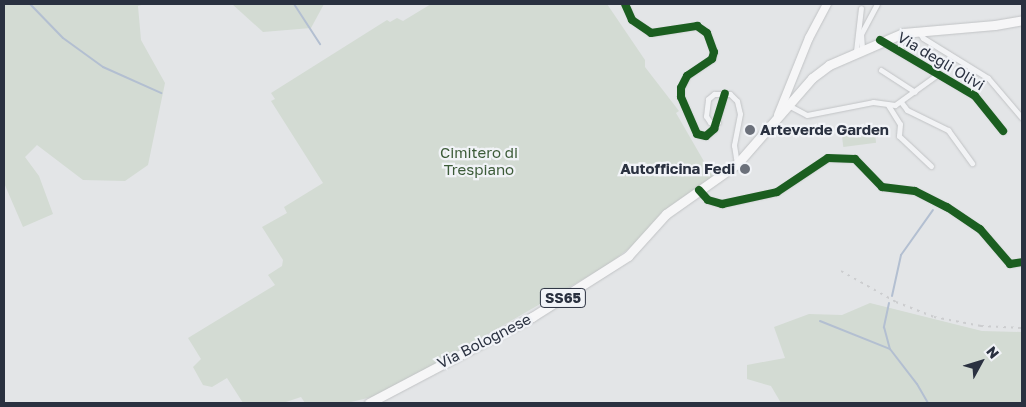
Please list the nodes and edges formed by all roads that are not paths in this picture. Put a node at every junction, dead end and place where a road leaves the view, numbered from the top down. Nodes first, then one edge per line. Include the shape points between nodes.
1 (625, 4) edge
2 (826, 4) edge
3 (877, 4) edge
4 (861, 8) dead end
5 (1022, 20) edge
6 (918, 31) junction
7 (903, 33) junction
8 (880, 40) junction
9 (859, 50) junction
10 (903, 54) junction
11 (881, 70) dead end
12 (938, 74) junction
13 (915, 92) junction
14 (725, 94) junction
15 (901, 102) junction
16 (788, 105) junction
17 (888, 105) junction
18 (777, 117) junction
19 (1022, 118) edge
20 (718, 122) junction
21 (1003, 131) dead end
22 (972, 163) dead end
23 (737, 164) junction
24 (931, 166) dead end
25 (699, 190) junction
26 (1022, 262) edge
27 (369, 403) edge

1 - 20 street via 632,20 650,33 697,26 707,33 712,42 712,59 687,76 681,97 697,134 710,134
2 - 18 street
3 - 9 street via 862,34
4 - 9 street
5 - 6 main road, Via Bolognese / SS65
6 - 7 main road, Via Bolognese / SS65
6 - 19 street via 923,38 988,78
7 - 8 main road, Via Bolognese / SS65
7 - 10 street, Via degli Olivi via 900,46
8 - 9 main road, Via Bolognese / SS65
8 - 10 street, Via degli Olivi
9 - 16 main road, Via Bolognese / SS65 via 812,78
10 - 12 street, Via degli Olivi
11 - 13 street
12 - 13 street
12 - 21 street, Via degli Olivi via 983,103
13 - 15 street
14 - 20 street
14 - 20 street via 714,94 706,103 706,116 710,122
14 - 23 street via 730,94 740,107 734,145
15 - 17 street
15 - 22 street via 907,110 948,130
16 - 17 street via 807,115 873,102
16 - 18 main road, Via Bolognese / SS65
17 - 24 street via 900,124 899,136
18 - 23 main road, Via Bolognese / SS65
23 - 25 main road, Via Bolognese / SS65
25 - 26 street via 714,204 777,192 823,160 842,158 862,163 886,188 916,191 927,196 970,221 1010,264
25 - 27 main road, Via Bolognese / SS65 via 666,214 642,244 610,268 514,328

